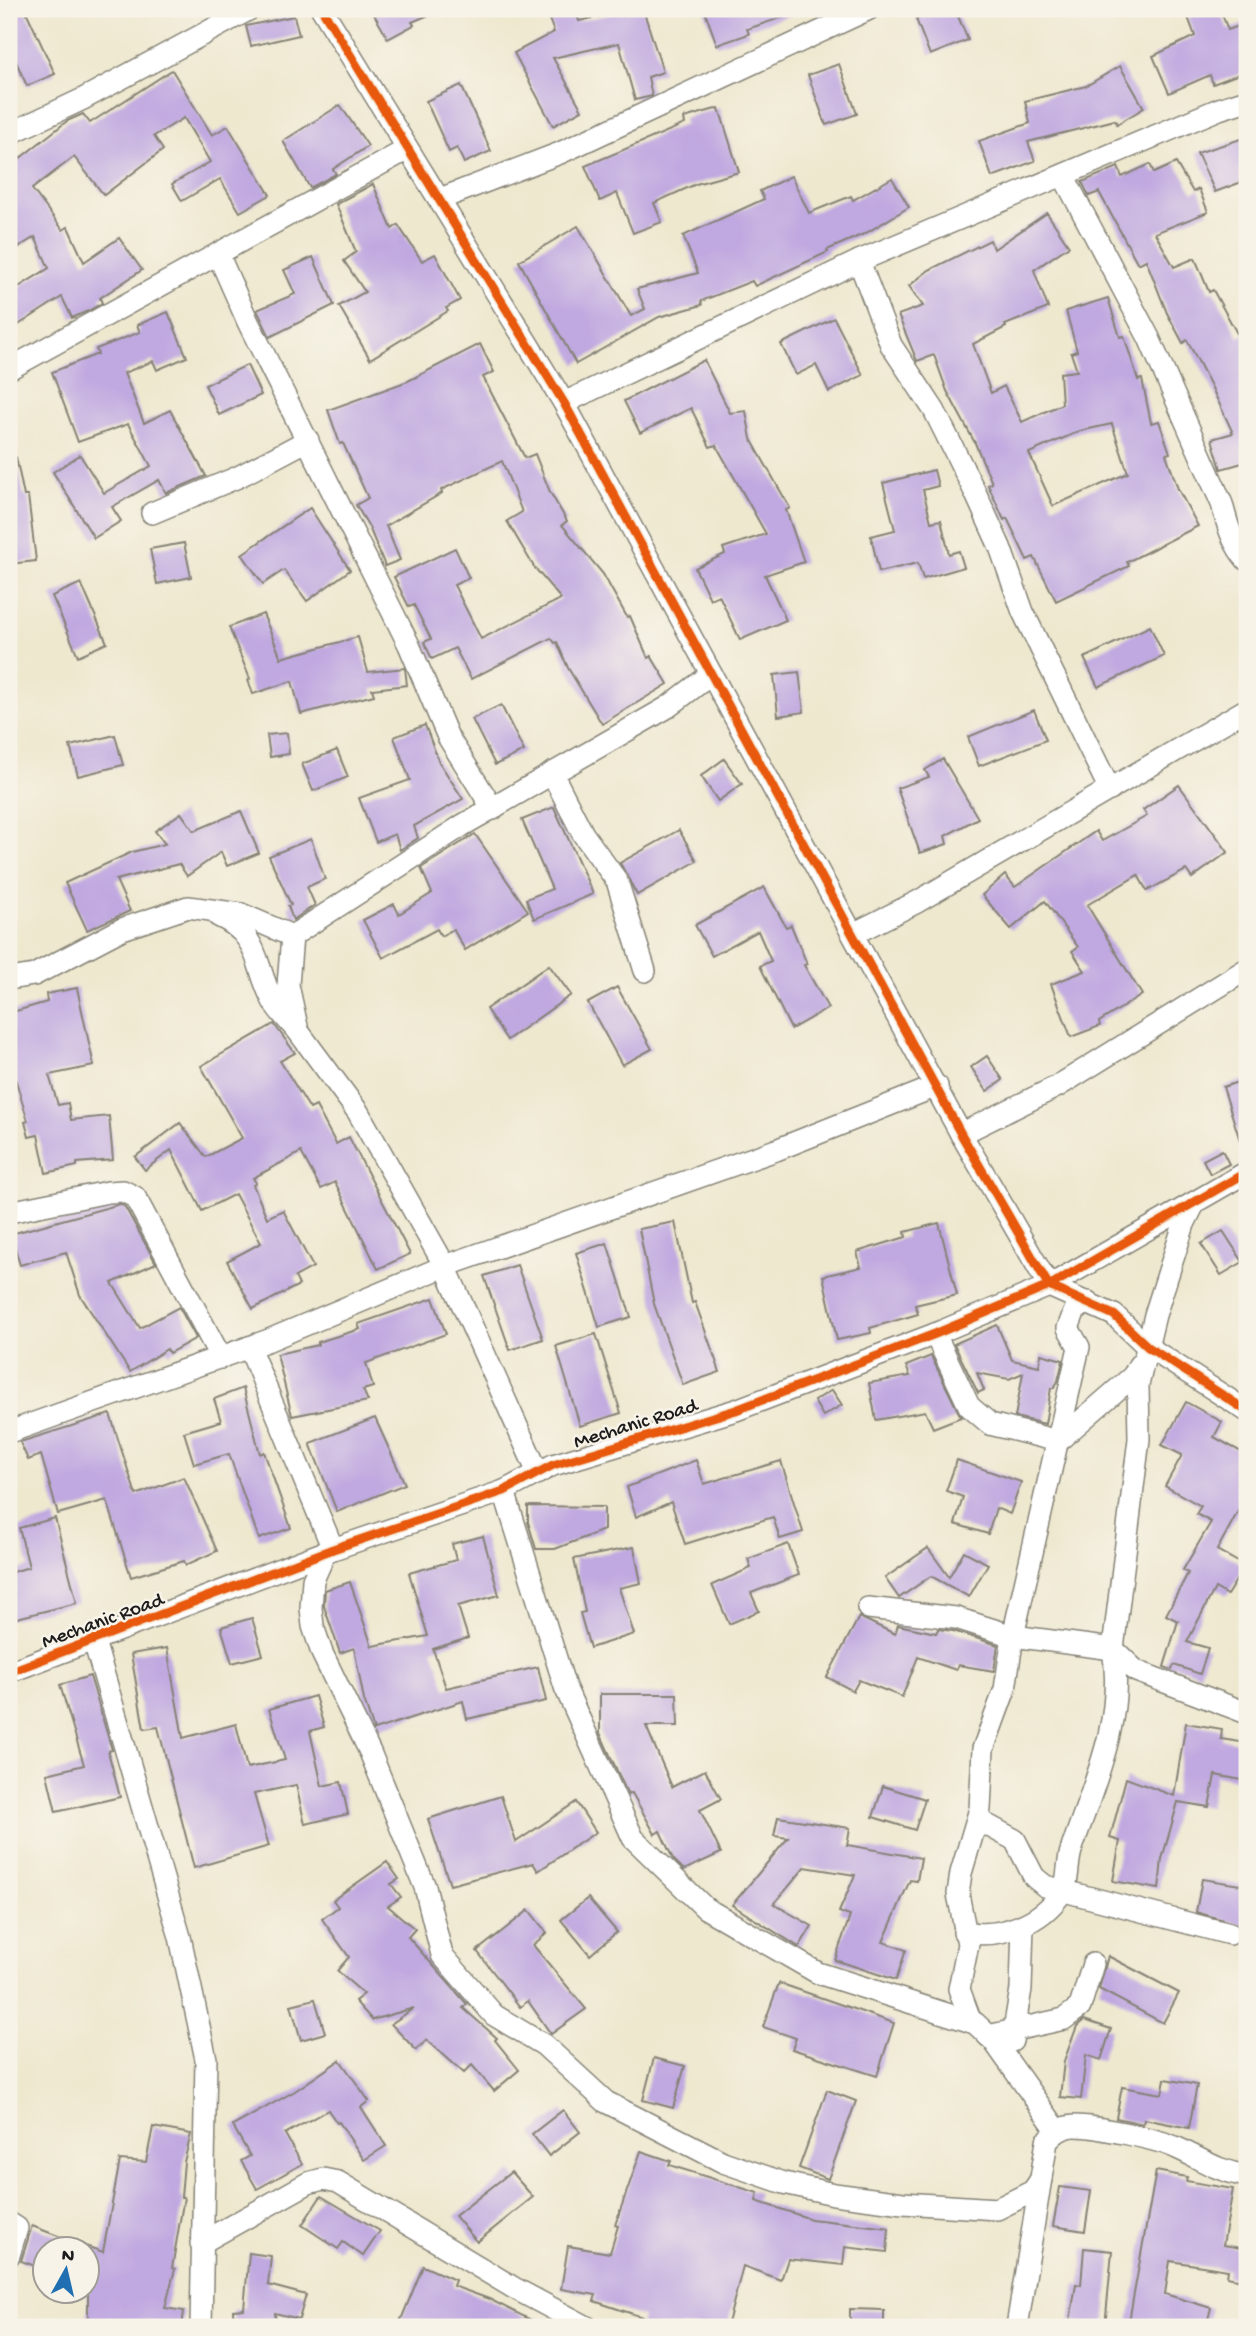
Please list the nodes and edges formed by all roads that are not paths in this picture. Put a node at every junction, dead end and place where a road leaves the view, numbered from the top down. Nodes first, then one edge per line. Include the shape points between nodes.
1 (250, 9) edge
2 (325, 9) edge
3 (869, 9) edge
4 (1247, 100) edge
5 (9, 134) edge
6 (406, 150) junction
7 (1064, 177) junction
8 (440, 199) junction
9 (218, 254) junction
10 (859, 261) junction
11 (9, 369) edge
12 (564, 403) junction
13 (308, 440) junction
14 (152, 513) dead end
15 (1247, 560) edge
16 (710, 676) junction
17 (1247, 709) edge
18 (552, 773) junction
19 (1110, 790) junction
20 (493, 809) junction
21 (204, 909) junction
22 (853, 934) junction
23 (292, 936) junction
24 (1247, 970) edge
25 (645, 971) dead end
26 (9, 979) edge
27 (298, 1031) junction
28 (937, 1086) junction
29 (961, 1134) junction
30 (1247, 1172) edge
31 (1194, 1204) junction
32 (9, 1212) edge
33 (444, 1266) junction
34 (1049, 1286) junction
35 (1088, 1302) junction
36 (935, 1334) junction
37 (1148, 1347) junction
38 (249, 1348) junction
39 (221, 1358) junction
40 (1247, 1411) edge
41 (9, 1432) edge
42 (1058, 1441) junction
43 (538, 1473) junction
44 (505, 1491) junction
45 (329, 1551) junction
46 (868, 1608) dead end
47 (1013, 1636) junction
48 (94, 1641) junction
49 (1114, 1649) junction
50 (9, 1672) edge
51 (1247, 1713) edge
52 (978, 1820) junction
53 (1062, 1893) junction
54 (1023, 1925) junction
55 (964, 1932) junction
56 (1230, 1934) dead end
57 (1093, 1964) dead end
58 (971, 2022) junction
59 (1015, 2030) junction
60 (988, 2036) junction
61 (1006, 2058) junction
62 (1057, 2130) junction
63 (1247, 2176) edge
64 (1041, 2179) junction
65 (9, 2223) edge
66 (201, 2243) junction
67 (9, 2255) edge
68 (201, 2327) edge
69 (587, 2327) edge
70 (1023, 2327) edge

1 - 5 street
2 - 6 street
3 - 8 street via 560,153
4 - 7 street
6 - 8 street
6 - 9 street
7 - 10 street
7 - 15 street via 1174,388 1227,524
8 - 12 street
9 - 11 street
9 - 13 street
10 - 12 street
10 - 19 street via 891,345 934,410 975,492 1023,612
12 - 16 street
13 - 14 street via 238,477
13 - 20 street via 410,645 448,737
16 - 18 street via 668,707
16 - 22 street
17 - 19 street
18 - 20 street
18 - 25 street via 583,834 617,881
19 - 22 street
20 - 23 street
21 - 23 street via 241,914
21 - 26 street via 188,907 122,929 34,975
21 - 27 street via 245,933 256,950 273,1002
22 - 28 street
23 - 27 street via 288,985
24 - 29 street via 1058,1086
27 - 33 street via 358,1112
28 - 29 street
28 - 33 street via 776,1150
29 - 34 street
30 - 31 street, Mechanic Road
31 - 34 street, Mechanic Road
31 - 37 street
32 - 39 street via 108,1192 123,1191 135,1197
33 - 38 street
33 - 43 street
34 - 35 street
34 - 36 street, Mechanic Road
35 - 37 street via 1114,1315
35 - 42 street via 1075,1310 1068,1328 1079,1347
36 - 42 street via 969,1406 990,1424
36 - 43 street, Mechanic Road via 736,1410
37 - 40 street
37 - 42 street via 1133,1376
37 - 49 street via 1138,1385 1139,1439
38 - 39 street
38 - 45 street
39 - 41 street
42 - 47 street
43 - 44 street, Mechanic Road
44 - 45 street, Mechanic Road
44 - 58 street via 565,1687 633,1838 705,1908 818,1973
45 - 48 street, Mechanic Road
45 - 64 street via 313,1580 311,1608 322,1653 370,1752 425,1887 442,1955 494,2015 544,2045 606,2102 723,2162 784,2183 903,2203 997,2209 1033,2191
46 - 47 street via 956,1618
47 - 49 street
47 - 52 street via 1005,1689 983,1749
48 - 50 street, Mechanic Road
48 - 66 street via 180,1937 206,2059
49 - 51 street via 1136,1671
49 - 53 street via 1118,1676 1114,1717
52 - 53 street via 1015,1840 1034,1877
52 - 55 street via 958,1894
53 - 54 street
53 - 56 street
54 - 55 street via 984,1936
54 - 59 street
55 - 58 street via 968,1944 959,1990
57 - 59 street via 1080,2007 1064,2019
58 - 60 street
59 - 60 street
59 - 61 street
60 - 61 street
61 - 62 street
62 - 63 street via 1074,2126 1152,2140 1176,2147 1213,2168
62 - 64 street via 1047,2141
64 - 70 street
65 - 67 street via 17,2228
66 - 68 street
66 - 69 street via 308,2183 338,2182

